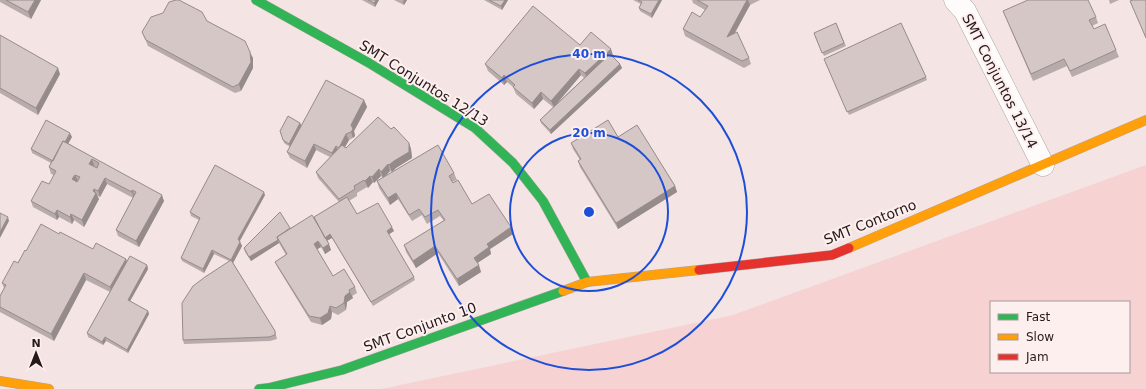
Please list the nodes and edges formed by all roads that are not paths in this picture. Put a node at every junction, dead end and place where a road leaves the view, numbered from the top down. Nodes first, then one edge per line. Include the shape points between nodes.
1 (256, 0) edge
2 (954, 0) edge
3 (1146, 120) edge
4 (1043, 165) junction
5 (587, 282) junction
6 (0, 381) edge
7 (49, 389) edge
8 (259, 389) edge

1 - 5 street, SMT Conjuntos 12/13 via 369,63 475,128 513,163 543,201
2 - 4 street, SMT Conjuntos 13/14 via 965,11
3 - 4 street, SMT Contorno
4 - 5 street, SMT Contorno via 832,255
5 - 8 street, SMT Conjunto 10 via 342,370
6 - 7 street

